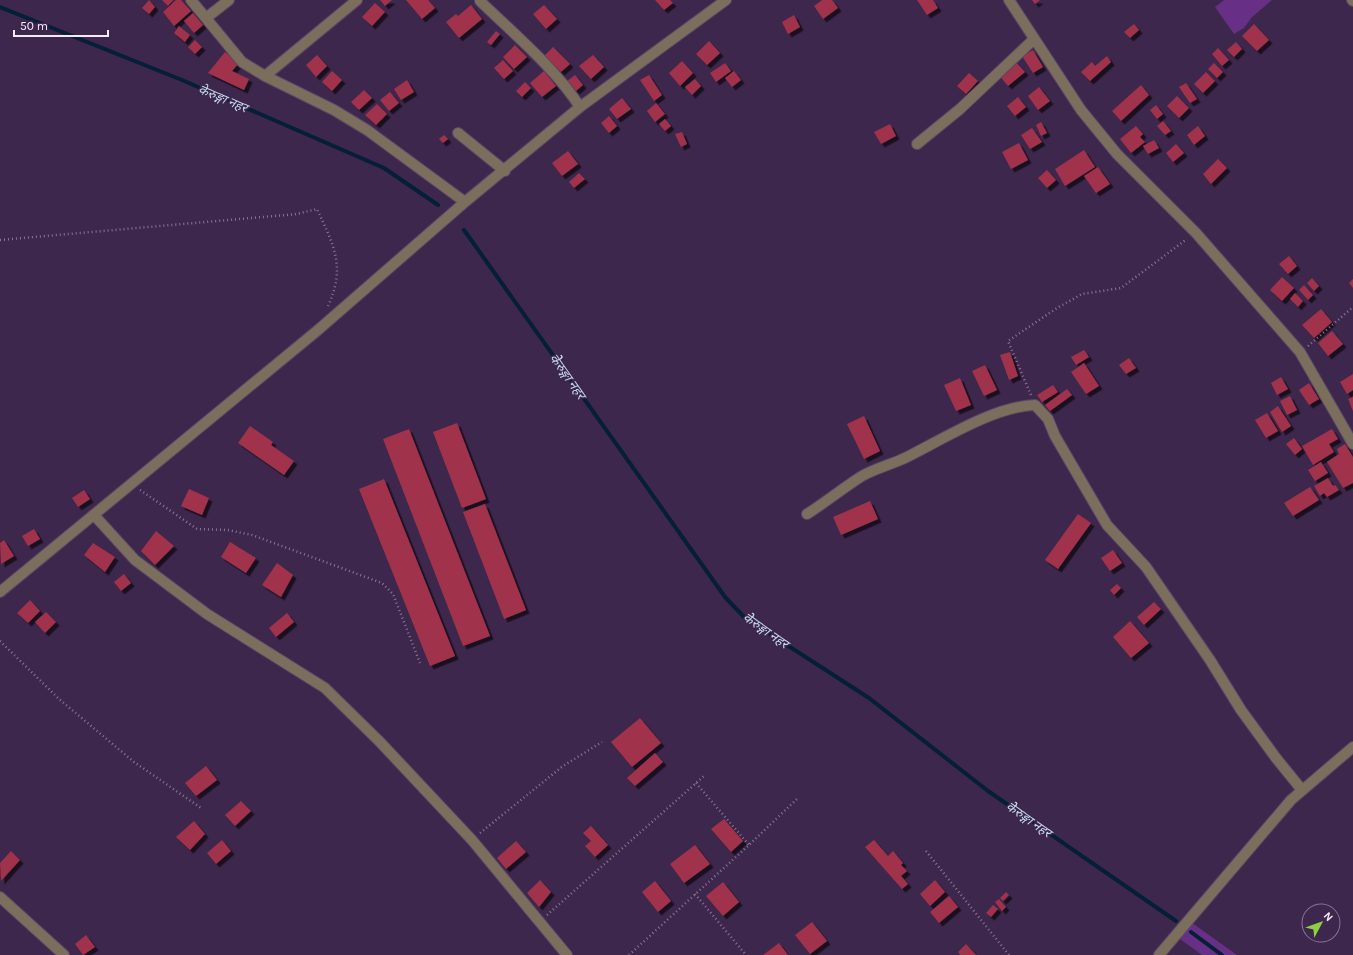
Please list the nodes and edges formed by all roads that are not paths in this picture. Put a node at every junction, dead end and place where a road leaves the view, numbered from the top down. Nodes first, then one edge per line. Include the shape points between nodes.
1 (191, 0) edge
2 (229, 0) edge
3 (357, 0) edge
4 (726, 0) edge
5 (1009, 0) edge
6 (480, 1) edge
7 (206, 18) junction
8 (1034, 40) junction
9 (265, 76) junction
10 (580, 107) junction
11 (458, 133) dead end
12 (917, 144) dead end
13 (505, 171) junction
14 (465, 202) junction
15 (1353, 444) edge
16 (807, 514) dead end
17 (94, 515) junction
18 (0, 592) edge
19 (1353, 747) edge
20 (1302, 790) junction
21 (0, 897) edge
22 (64, 955) edge
23 (567, 955) edge
24 (1159, 955) edge

1 - 7 street
2 - 7 street
3 - 9 street
4 - 10 street
5 - 8 street
6 - 10 street via 553,72
7 - 9 street via 242,62
8 - 12 street via 960,109
8 - 15 street via 1081,110 1117,154 1196,233 1300,352
9 - 14 street via 334,110 367,130
10 - 13 street
11 - 13 street
13 - 14 street
14 - 17 street via 318,330
16 - 20 street via 863,476 943,437 1024,405 1035,405 1048,419 1055,436 1107,525 1146,568 1210,660 1241,710
17 - 18 street
17 - 23 street via 135,560 153,574 207,614 324,688 380,742 472,840
19 - 20 street
20 - 24 street
21 - 22 street

